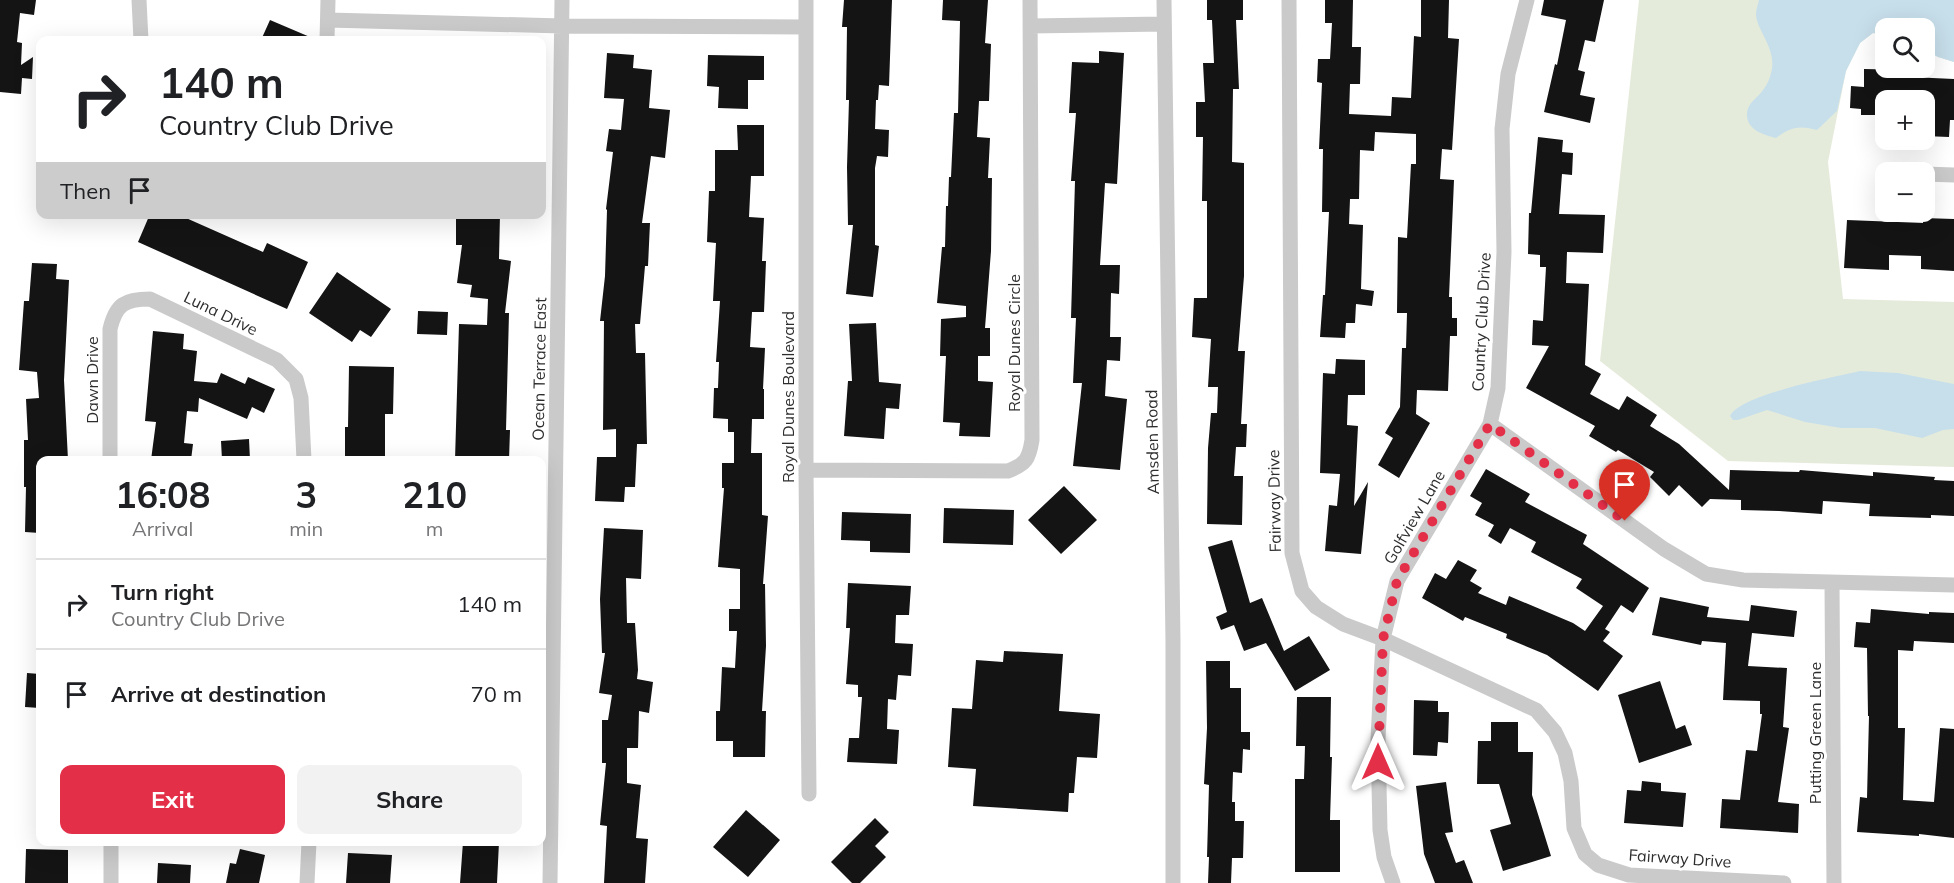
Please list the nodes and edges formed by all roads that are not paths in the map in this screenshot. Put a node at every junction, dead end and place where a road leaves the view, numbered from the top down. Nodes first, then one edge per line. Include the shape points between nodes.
1 (139, 0) edge
2 (328, 0) edge
3 (562, 0) edge
4 (806, 0) edge
5 (1030, 0) edge
6 (1164, 0) edge
7 (1288, 0) edge
8 (1527, 0) edge
9 (328, 20) junction
10 (1164, 24) junction
11 (562, 26) junction
12 (1030, 26) junction
13 (806, 27) junction
14 (141, 36) edge
15 (327, 36) edge
16 (1935, 174) edge
17 (1954, 175) edge
18 (123, 304) joint
19 (1490, 424) junction
20 (110, 456) edge
21 (303, 456) edge
22 (806, 470) junction
23 (548, 577) edge
24 (1832, 583) junction
25 (1954, 585) edge
26 (1383, 639) junction
27 (809, 794) dead end
28 (111, 846) edge
29 (309, 846) edge
30 (111, 883) edge
31 (307, 883) edge
32 (550, 883) edge
33 (1173, 883) edge
34 (1394, 883) edge
35 (1784, 883) edge
36 (1834, 883) edge

1 - 14 street
2 - 9 street
3 - 11 street, Ocean Terrace East
4 - 13 street, Royal Dunes Boulevard
5 - 12 street, Royal Dunes Circle
6 - 10 street, Amsden Road
7 - 26 street, Fairway Drive via 1292,553 1302,591 1316,608 1343,624
8 - 19 street, Country Club Drive via 1508,74 1502,129 1504,252 1498,388
9 - 11 street
9 - 15 street
10 - 12 street
10 - 33 street, Amsden Road
11 - 13 street
11 - 23 street, Ocean Terrace East
12 - 22 street, Royal Dunes Circle via 1030,455 1020,466 1008,471
13 - 22 street, Royal Dunes Boulevard
16 - 17 street
18 - 20 street, Dawn Drive via 113,314 110,329
18 - 21 street, Luna Drive via 131,299 150,300 277,360 296,379 301,398
19 - 24 street via 1664,549 1706,574 1743,580
19 - 26 street, Golfview Lane via 1397,581
22 - 27 street, Royal Dunes Boulevard
23 - 32 street, Ocean Terrace East
24 - 25 street
24 - 36 street, Putting Green Lane
26 - 34 street, Golfview Lane via 1378,738 1380,830 1384,857
26 - 35 street, Fairway Drive via 1536,710 1555,732 1565,753 1574,828 1585,854 1598,865 1629,875
28 - 30 street
29 - 31 street

